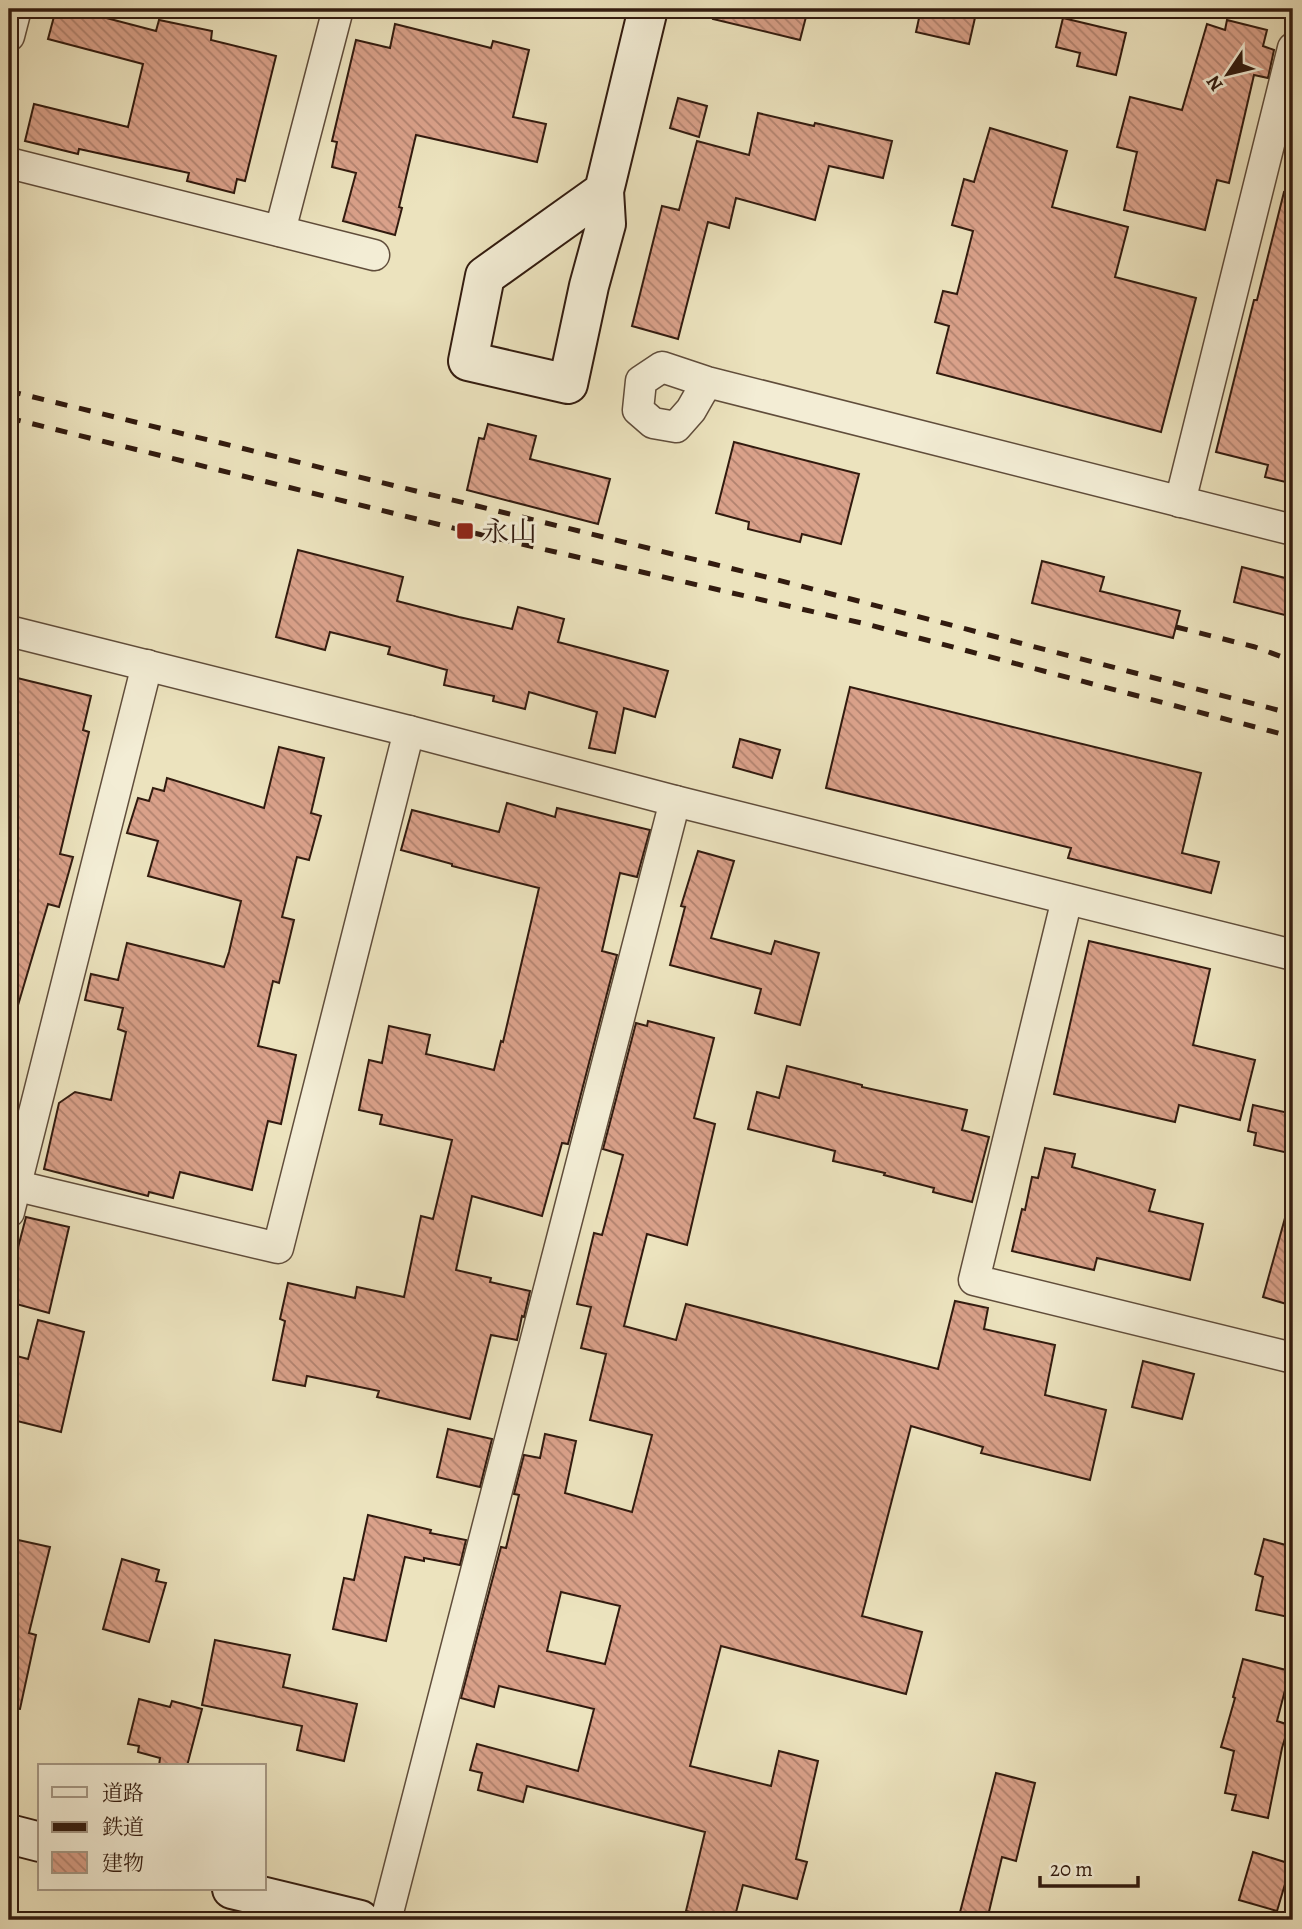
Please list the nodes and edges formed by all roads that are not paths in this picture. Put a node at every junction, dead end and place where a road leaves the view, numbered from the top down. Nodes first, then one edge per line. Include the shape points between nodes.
1 (16, 9) edge
2 (338, 9) edge
3 (648, 9) edge
4 (9, 36) edge
5 (1293, 48) edge
6 (9, 163) edge
7 (604, 191) junction
8 (280, 231) junction
9 (374, 255) dead end
10 (707, 382) dead end
11 (1180, 502) junction
12 (1293, 530) edge
13 (9, 631) edge
14 (147, 665) junction
15 (409, 731) junction
16 (675, 801) junction
17 (1067, 899) junction
18 (1293, 955) edge
19 (11, 1194) edge
20 (1293, 1358) edge
21 (9, 1834) edge
22 (38, 1841) edge
23 (236, 1890) edge
24 (360, 1920) edge
25 (386, 1920) edge

1 - 4 street
2 - 8 street
3 - 7 main road
5 - 11 street
6 - 8 street
7 - 7 main road via 606,224 568,384 467,360 485,276
8 - 9 street
10 - 11 street
11 - 12 street
13 - 14 street
14 - 15 street
14 - 19 street
15 - 16 street
15 - 19 street via 278,1248
16 - 17 street
16 - 25 street
17 - 18 street
17 - 20 street via 974,1280
21 - 22 main road
23 - 24 main road

